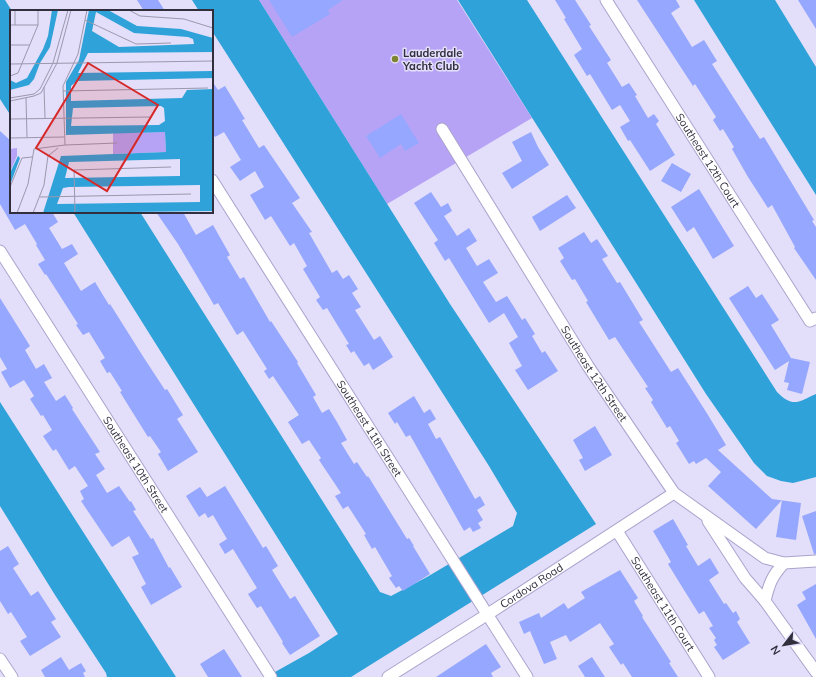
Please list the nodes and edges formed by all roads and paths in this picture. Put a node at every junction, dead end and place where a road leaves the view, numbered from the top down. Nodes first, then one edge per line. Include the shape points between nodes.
1 (606, 0) edge
2 (442, 129) dead end
3 (213, 182) edge
4 (0, 251) edge
5 (813, 320) edge
6 (674, 493) junction
7 (705, 515) junction
8 (617, 531) junction
9 (816, 561) edge
10 (784, 563) junction
11 (765, 601) junction
12 (488, 614) junction
13 (0, 659) edge
14 (816, 672) edge
15 (12, 677) edge
16 (271, 677) edge
17 (388, 677) edge
18 (527, 677) edge
19 (709, 677) edge

1 - 5 street, Southeast 12th Court
2 - 6 street, Southeast 12th Street via 588,366
3 - 12 street, Southeast 11th Street
4 - 16 street, Southeast 10th Street
6 - 7 street, Southeast 12th Street
6 - 8 street, Cordova Road
7 - 10 street via 766,558
7 - 11 street, Southeast 12th Street via 745,578
8 - 12 street, Cordova Road
8 - 19 street, Southeast 11th Court
9 - 10 street
10 - 11 street via 769,583
11 - 14 street, Southeast 12th Street
12 - 17 street, Cordova Road
12 - 18 street, Southeast 11th Street
13 - 15 street

